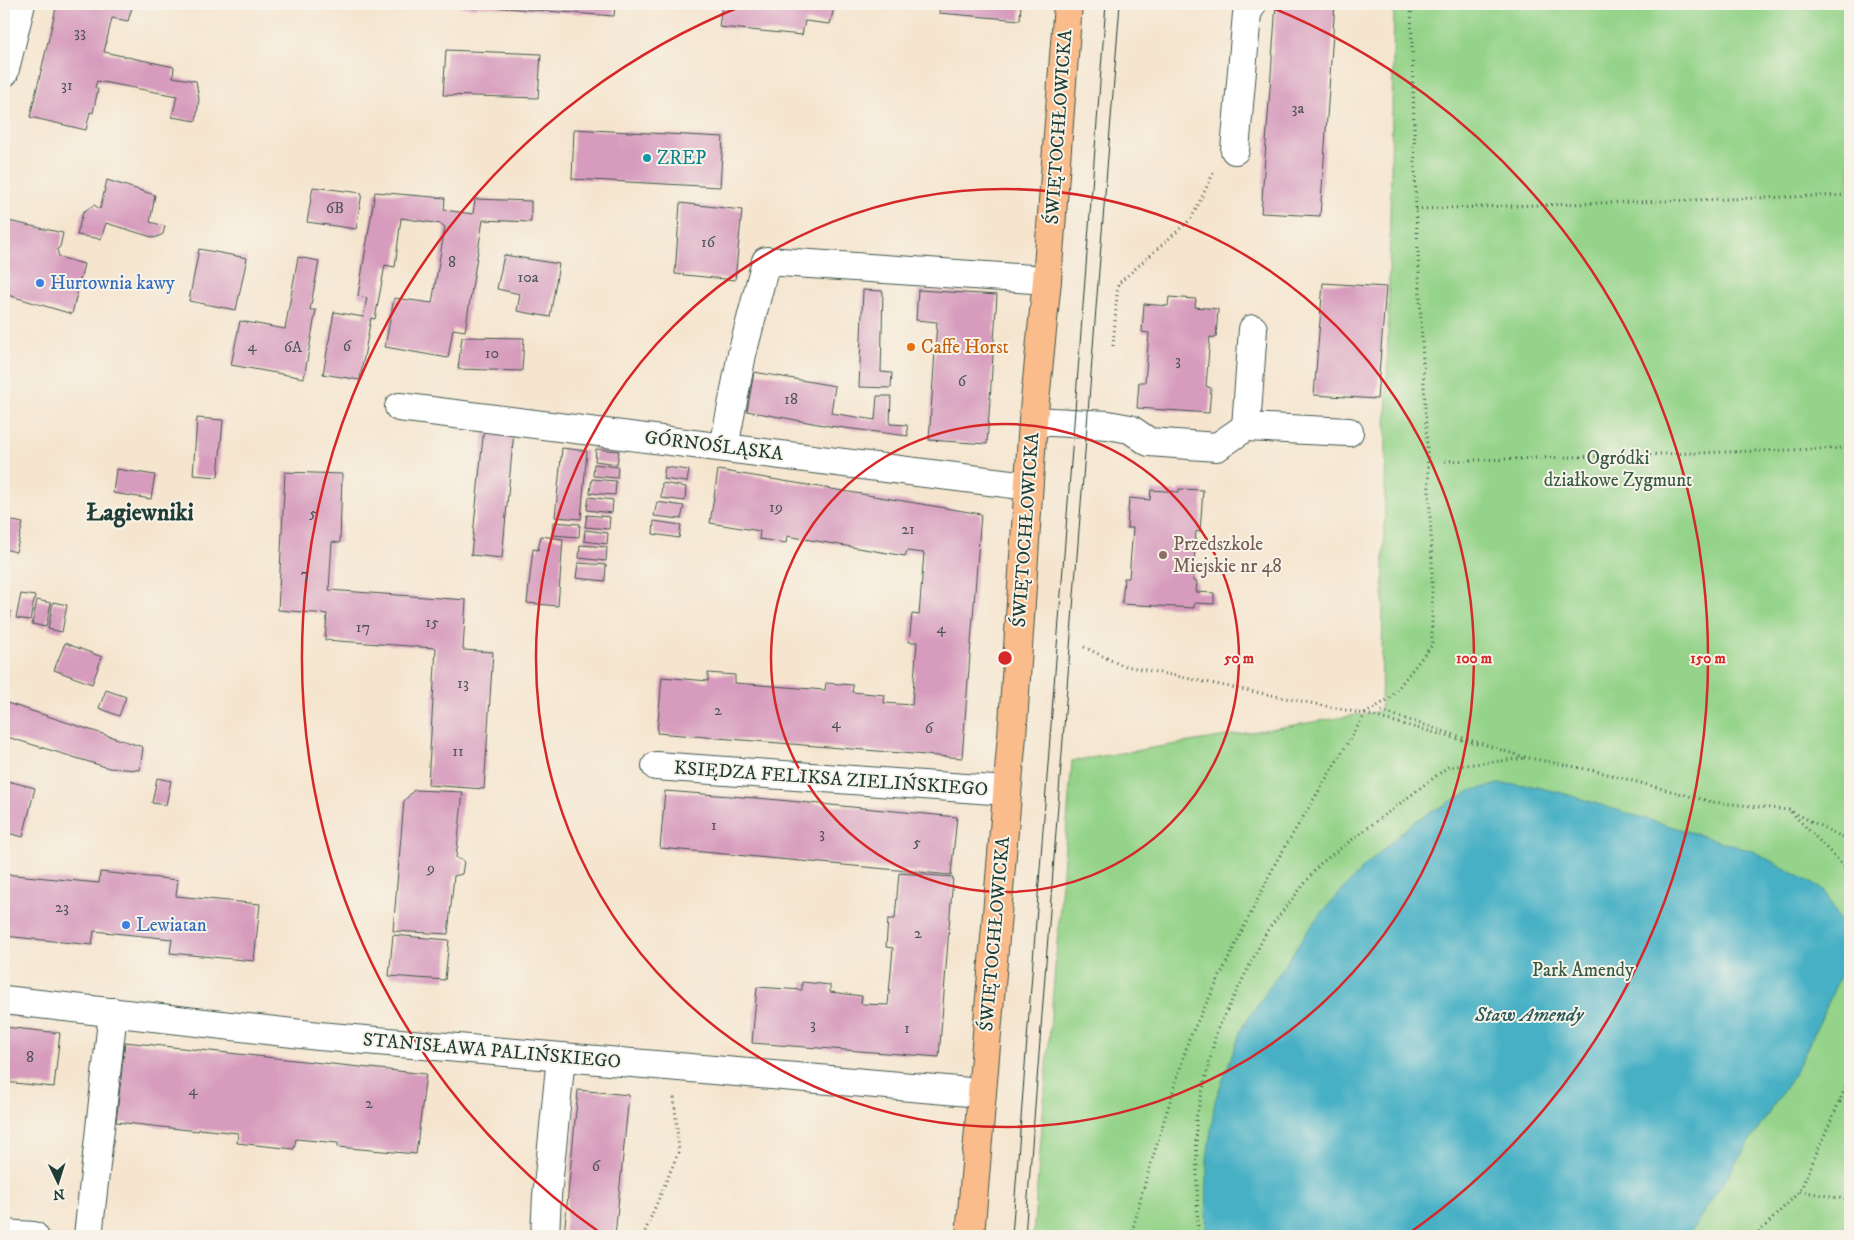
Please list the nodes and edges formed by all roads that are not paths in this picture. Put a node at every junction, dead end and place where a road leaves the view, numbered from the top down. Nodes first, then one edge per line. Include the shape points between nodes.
1 (21, 4) edge
2 (1068, 4) edge
3 (1252, 4) edge
4 (4, 73) edge
5 (1235, 150) road end
6 (1047, 280) junction
7 (1254, 329) dead end
8 (399, 407) dead end
9 (1033, 421) junction
10 (1246, 428) junction
11 (1349, 432) dead end
12 (724, 447) junction
13 (1028, 486) junction
14 (656, 766) dead end
15 (1007, 791) junction
16 (4, 1000) edge
17 (112, 1012) junction
18 (561, 1057) junction
19 (981, 1093) junction
20 (4, 1234) edge
21 (34, 1236) edge
22 (88, 1236) edge
23 (545, 1236) edge
24 (970, 1236) edge

1 - 4 street
2 - 6 main road, ŚWIĘTOCHŁOWICKA
3 - 5 street via 1247,14
6 - 9 main road, ŚWIĘTOCHŁOWICKA
6 - 12 street via 766,261 742,354
7 - 10 street
8 - 12 street, GÓRNOŚLĄSKA
9 - 10 street via 1108,425 1130,429 1149,442 1217,447
9 - 13 main road, ŚWIĘTOCHŁOWICKA
10 - 11 street
12 - 13 street, GÓRNOŚLĄSKA
13 - 15 main road, ŚWIĘTOCHŁOWICKA
14 - 15 street, KSIĘDZA FELIKSA ZIELIŃSKIEGO
15 - 19 main road, ŚWIĘTOCHŁOWICKA
16 - 17 street, STANISŁAWA PALIŃSKIEGO
17 - 18 street, STANISŁAWA PALIŃSKIEGO via 319,1036
17 - 22 street
18 - 19 street, STANISŁAWA PALIŃSKIEGO
18 - 23 street
19 - 24 main road, ŚWIĘTOCHŁOWICKA
20 - 21 street

